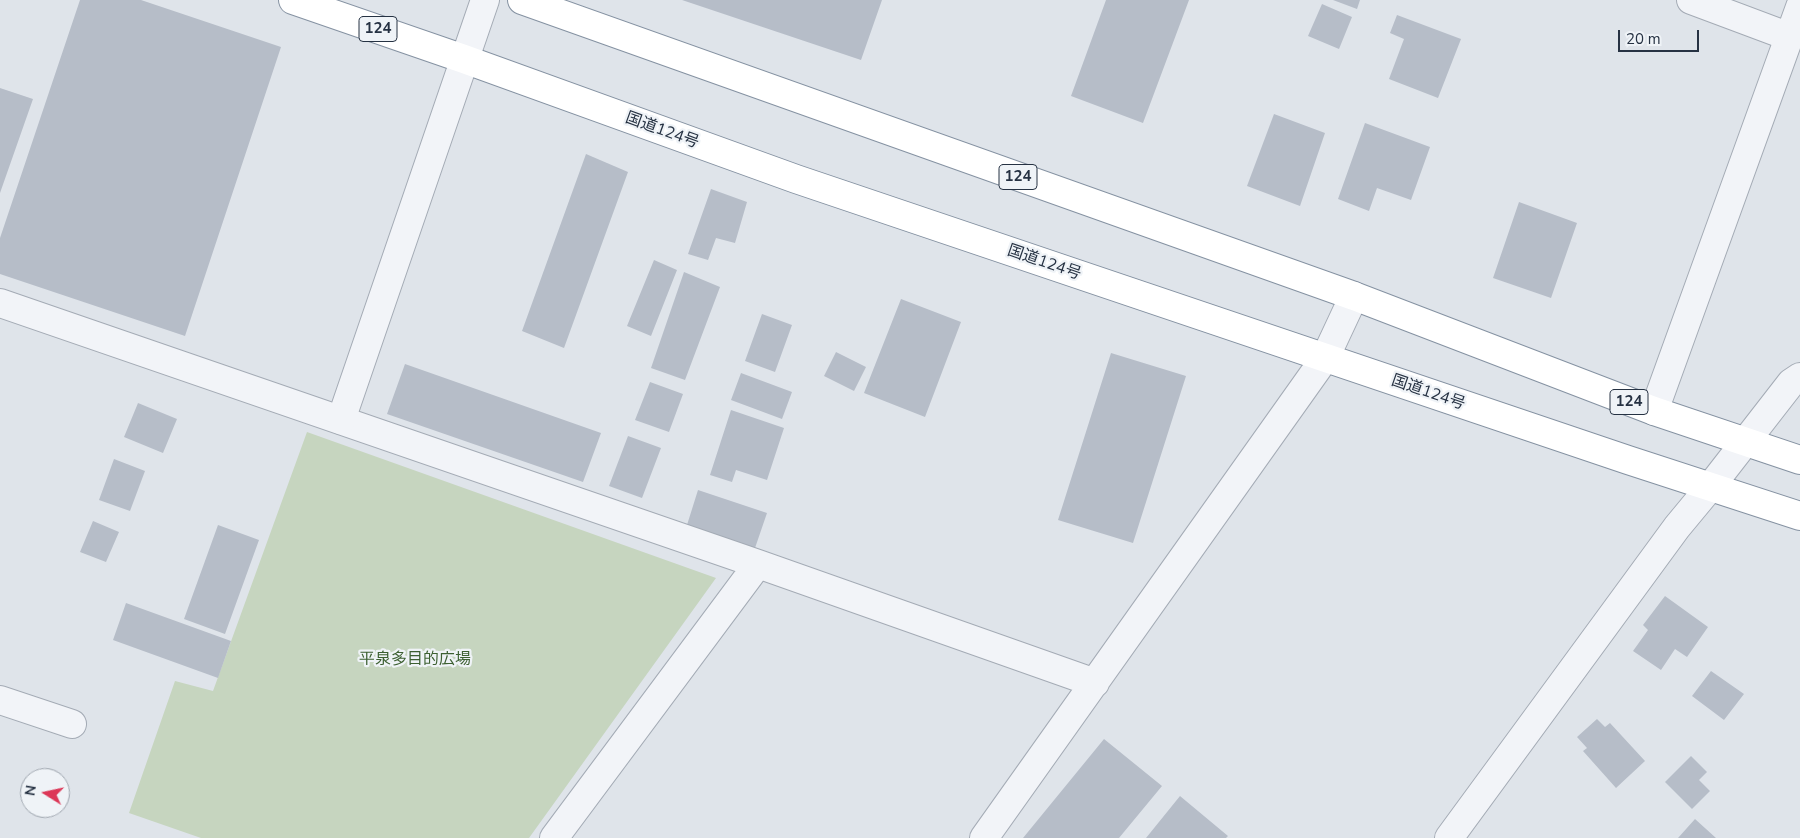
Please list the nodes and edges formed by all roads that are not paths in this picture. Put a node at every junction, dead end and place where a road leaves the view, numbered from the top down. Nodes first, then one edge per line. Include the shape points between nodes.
1 (293, 0) edge
2 (485, 0) edge
3 (522, 0) edge
4 (1691, 0) edge
5 (1800, 7) edge
6 (1790, 37) junction
7 (464, 59) junction
8 (1354, 296) junction
9 (0, 302) edge
10 (1325, 358) junction
11 (1800, 377) edge
12 (1654, 411) junction
13 (341, 420) junction
14 (1746, 442) junction
15 (1800, 460) edge
16 (1711, 486) junction
17 (1800, 516) edge
18 (758, 564) junction
19 (1095, 683) junction
20 (0, 700) edge
21 (72, 724) dead end
22 (554, 838) edge
23 (984, 838) edge
24 (1449, 838) edge

1 - 7 highway, 国道124号 / 124
2 - 7 street
3 - 8 highway, 124
4 - 6 street
5 - 6 street
6 - 12 street
7 - 10 highway, 国道124号 / 124 via 796,179
7 - 13 street
8 - 10 street
8 - 12 highway, 124
9 - 13 street
10 - 16 highway, 国道124号 / 124
10 - 19 street
11 - 14 street via 1791,383
12 - 14 highway, 124
13 - 18 street
14 - 15 highway, 124
14 - 16 street
16 - 17 highway, 国道124号 / 124
16 - 24 street via 1677,527
18 - 19 street
18 - 22 street
19 - 23 street
20 - 21 street

